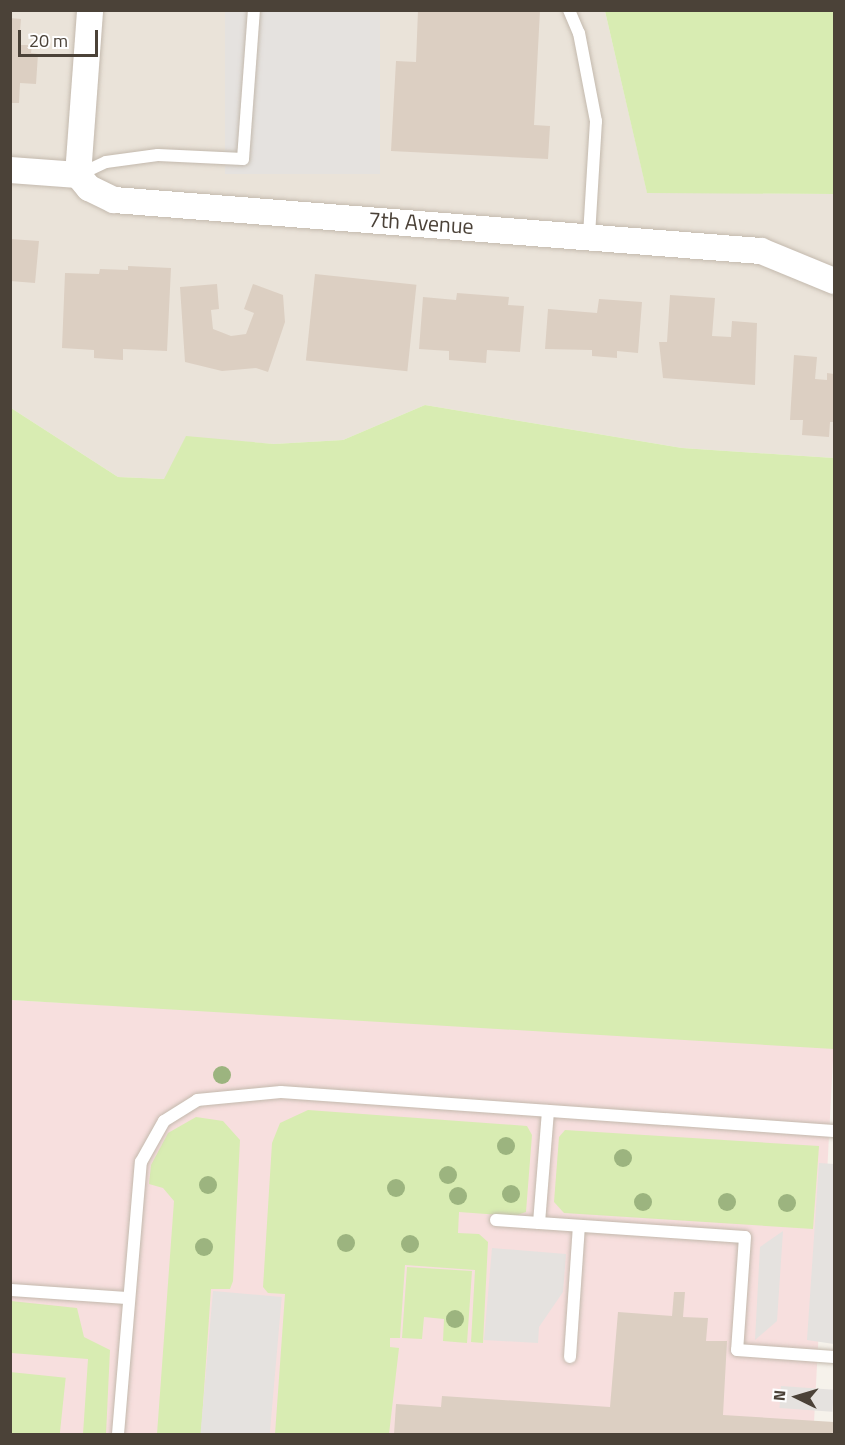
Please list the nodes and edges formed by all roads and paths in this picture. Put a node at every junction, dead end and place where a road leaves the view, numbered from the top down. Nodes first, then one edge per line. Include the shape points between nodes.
1 (90, 10) edge
2 (254, 10) edge
3 (568, 10) edge
4 (10, 170) edge
5 (78, 175) junction
6 (590, 235) junction
7 (834, 281) edge
8 (548, 1111) junction
9 (834, 1131) edge
10 (496, 1220) dead end
11 (539, 1223) junction
12 (579, 1226) junction
13 (10, 1290) edge
14 (128, 1298) junction
15 (570, 1357) dead end
16 (834, 1357) edge
17 (118, 1434) edge

1 - 5 street
2 - 5 lane via 243,159 158,155 106,162
3 - 6 lane via 579,33 596,121
4 - 5 street
5 - 6 street, 7th Avenue via 89,188 114,200
6 - 7 street, 7th Avenue via 761,251
8 - 9 lane
8 - 11 lane
8 - 14 lane via 271,1092 218,1096 178,1109 153,1133 141,1162
10 - 11 lane
11 - 12 lane
12 - 15 lane
12 - 16 lane via 745,1237 737,1350
13 - 14 lane
14 - 17 lane

